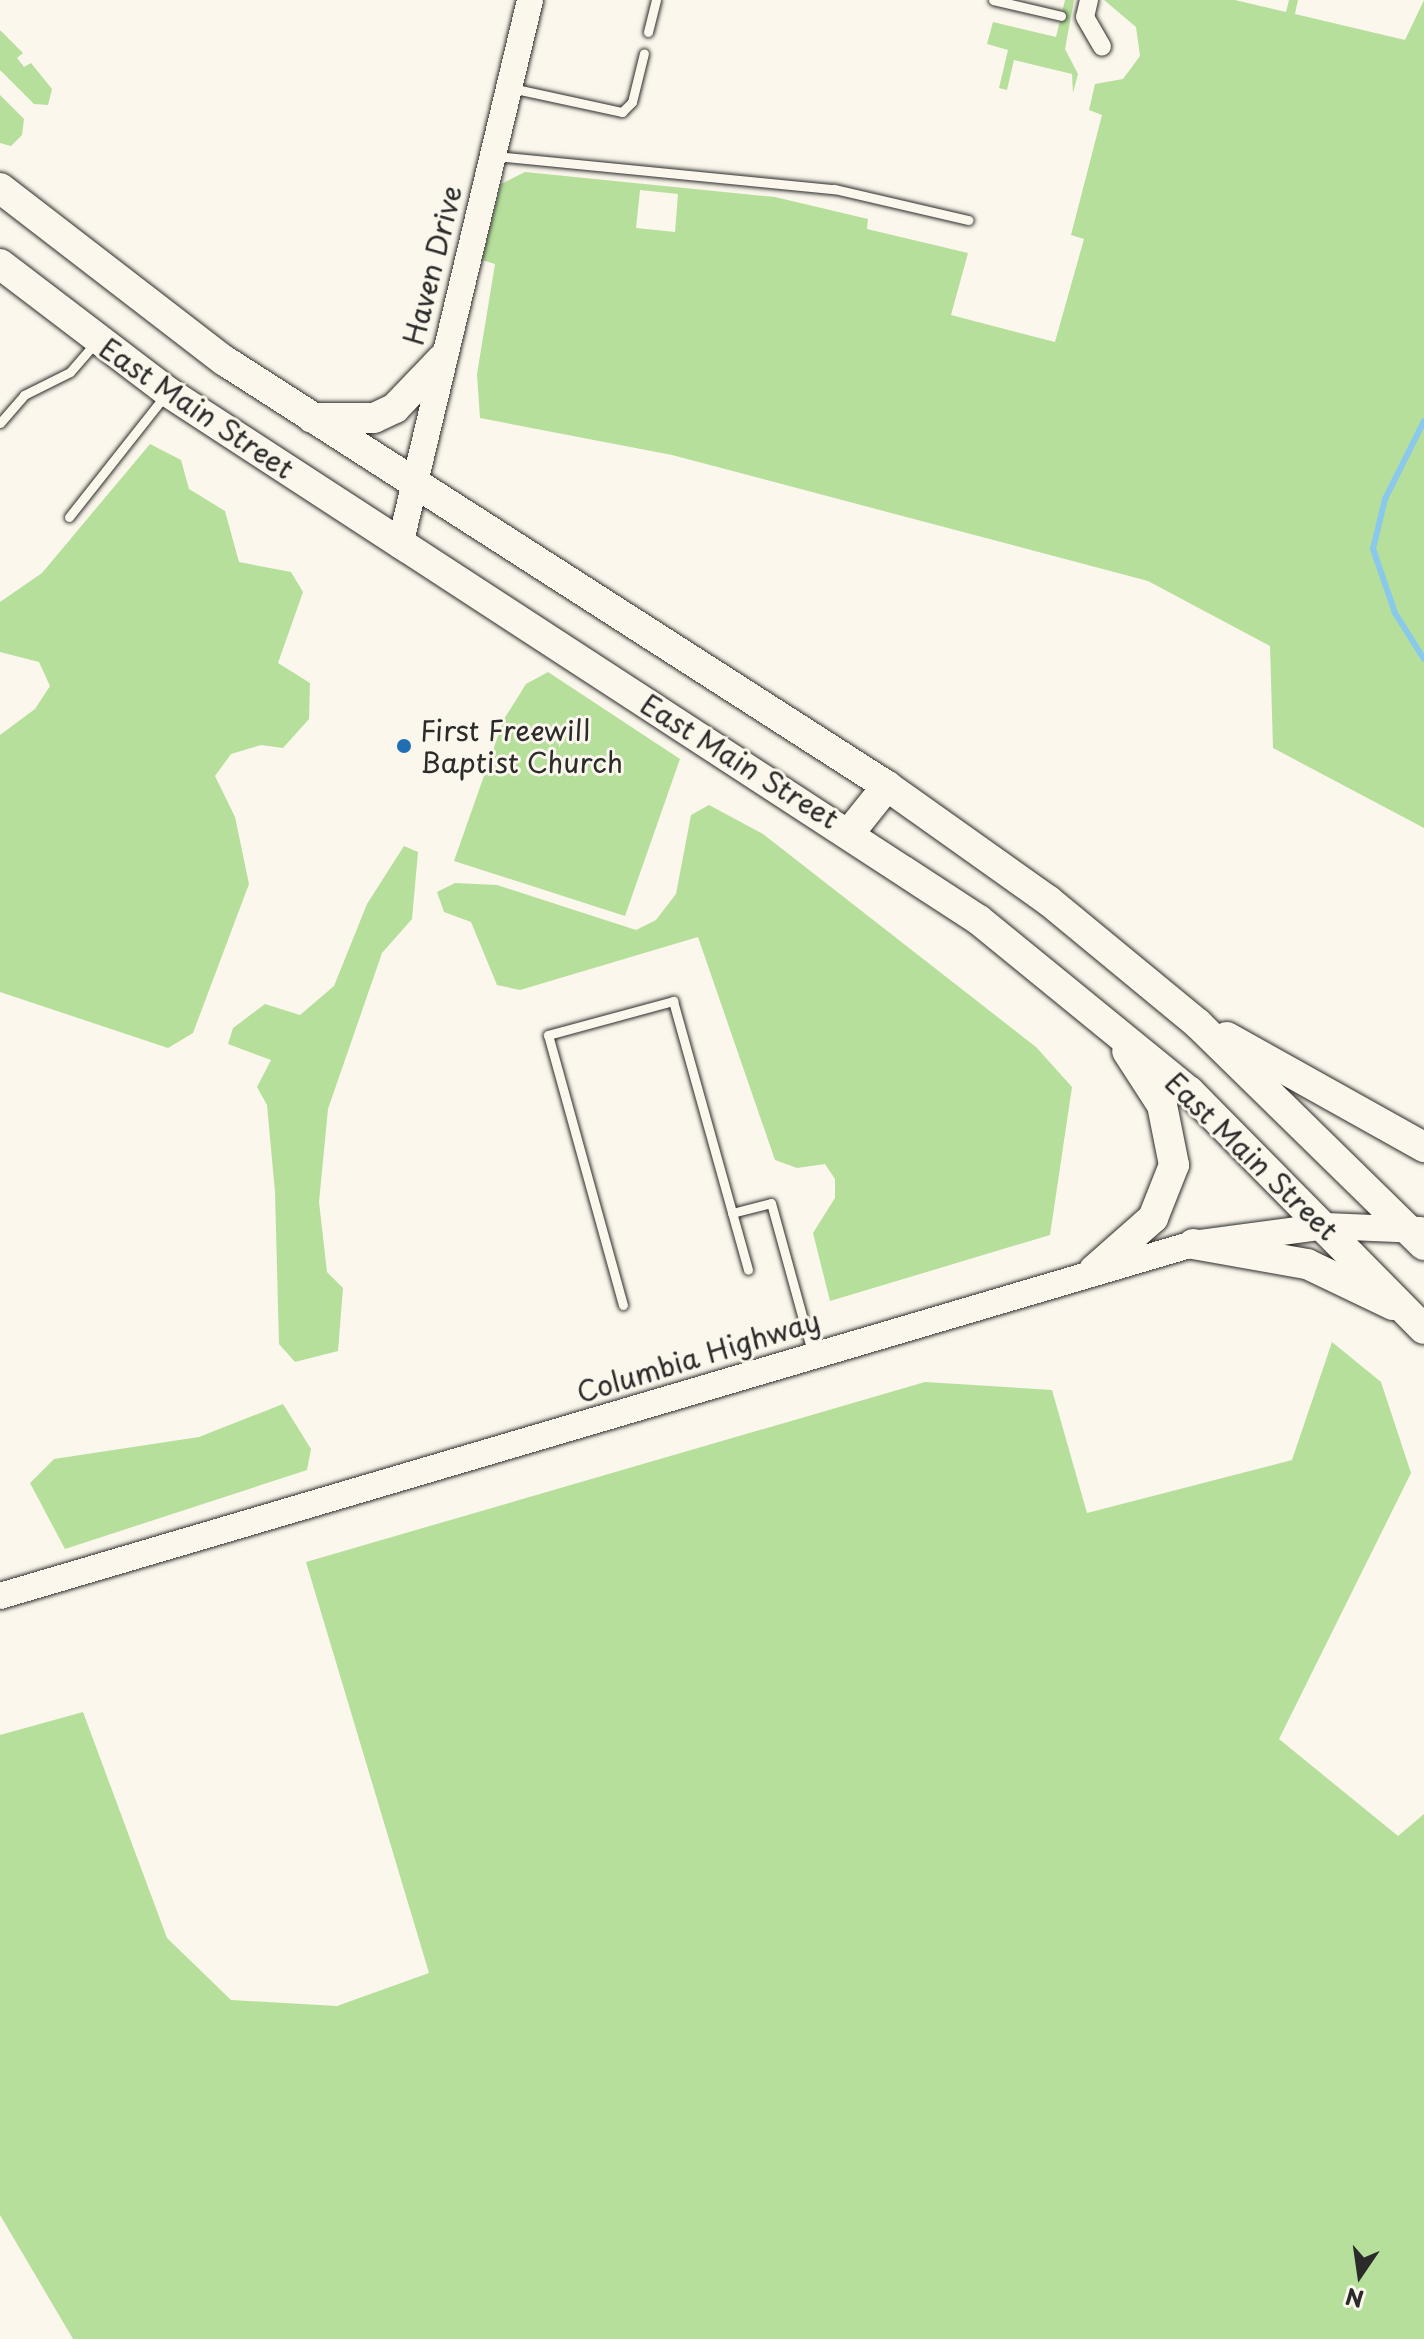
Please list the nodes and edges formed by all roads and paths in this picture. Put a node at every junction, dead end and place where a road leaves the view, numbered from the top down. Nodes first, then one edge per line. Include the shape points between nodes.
1 (530, 0) edge
2 (656, 0) edge
3 (993, 0) edge
4 (1089, 0) edge
5 (1061, 16) dead end
6 (648, 32) dead end
7 (1102, 46) dead end
8 (644, 53) dead end
9 (508, 87) junction
10 (492, 156) junction
11 (0, 188) edge
12 (968, 220) dead end
13 (0, 264) edge
14 (97, 341) junction
15 (442, 359) junction
16 (168, 392) junction
17 (308, 418) junction
18 (0, 423) edge
19 (411, 483) junction
20 (69, 517) dead end
21 (400, 545) junction
22 (887, 786) junction
23 (851, 831) junction
24 (1106, 1020) junction
25 (1198, 1024) junction
26 (1424, 1147) edge
27 (732, 1213) junction
28 (1326, 1226) junction
29 (1419, 1235) edge
30 (1193, 1244) junction
31 (748, 1270) dead end
32 (1094, 1270) junction
33 (623, 1305) dead end
34 (1417, 1321) edge
35 (813, 1355) junction
36 (0, 1596) edge

1 - 9 main road, Haven Drive
2 - 6 lane
3 - 5 lane
4 - 7 street via 1085,17
8 - 9 lane via 632,102 622,112
9 - 10 main road, Haven Drive
10 - 12 lane via 834,189
10 - 15 main road, Haven Drive
11 - 17 main road, East Main Street via 132,295
13 - 14 main road, East Main Street
14 - 16 main road, East Main Street
14 - 18 lane via 70,372 24,395
15 - 17 main road via 395,408 374,418
15 - 19 main road, Haven Drive
16 - 20 lane
16 - 21 main road, East Main Street
17 - 19 main road, East Main Street
19 - 21 main road, Haven Drive
19 - 22 main road, East Main Street
21 - 23 main road, East Main Street
22 - 23 main road
22 - 25 main road, East Main Street via 1049,901
23 - 24 main road, East Main Street
24 - 28 main road, East Main Street
24 - 32 main road via 1162,1105 1174,1165 1153,1218
25 - 26 main road via 1293,1069
25 - 29 main road, East Main Street
27 - 31 lane
27 - 33 lane via 673,1001 548,1035
27 - 35 lane via 771,1203
28 - 29 main road, Columbia Highway
28 - 30 main road, Columbia Highway
28 - 34 main road, East Main Street
30 - 32 main road, Columbia Highway
30 - 34 main road via 1307,1264
32 - 35 main road, Columbia Highway
35 - 36 main road, Columbia Highway

